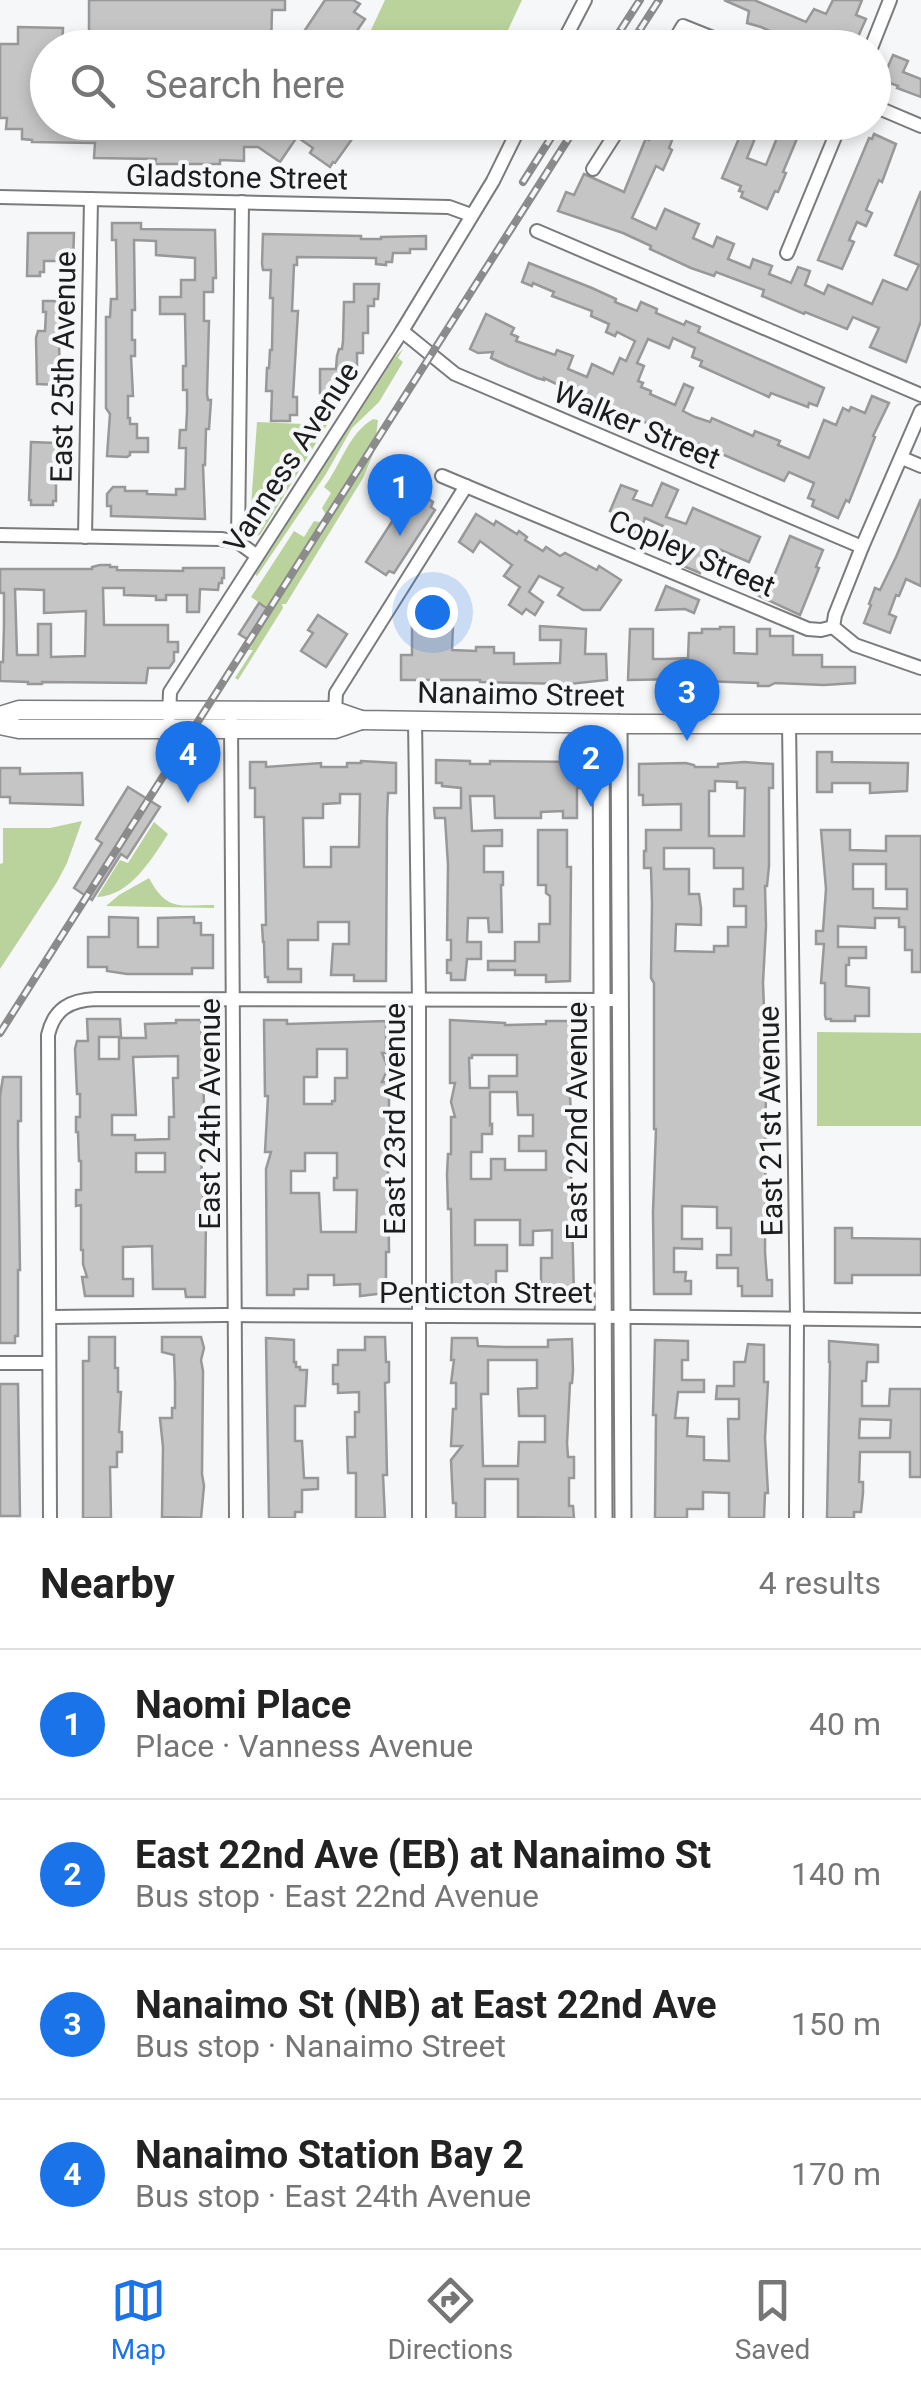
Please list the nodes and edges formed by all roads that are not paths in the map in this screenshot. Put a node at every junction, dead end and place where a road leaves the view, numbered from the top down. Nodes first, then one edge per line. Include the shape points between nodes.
1 (585, 0) edge
2 (890, 0) edge
3 (569, 30) edge
4 (878, 30) edge
5 (891, 113) edge
6 (921, 126) edge
7 (513, 140) edge
8 (612, 140) edge
9 (834, 140) edge
10 (594, 169) dead end
11 (0, 197) edge
12 (91, 199) junction
13 (242, 202) junction
14 (471, 215) junction
15 (537, 231) dead end
16 (787, 253) dead end
17 (402, 331) junction
18 (921, 395) edge
19 (921, 412) edge
20 (902, 458) junction
21 (921, 466) edge
22 (442, 476) dead end
23 (466, 486) junction
24 (0, 535) edge
25 (85, 536) junction
26 (238, 542) junction
27 (862, 547) junction
28 (257, 556) junction
29 (833, 627) junction
30 (921, 668) edge
31 (169, 710) junction
32 (231, 710) junction
33 (336, 711) junction
34 (0, 716) edge
35 (361, 720) junction
36 (414, 720) junction
37 (610, 723) junction
38 (789, 723) junction
39 (921, 724) edge
40 (0, 725) edge
41 (169, 729) junction
42 (231, 730) junction
43 (233, 998) junction
44 (418, 1000) junction
45 (612, 1000) junction
46 (235, 1315) junction
47 (419, 1316) junction
48 (605, 1316) junction
49 (622, 1316) junction
50 (51, 1317) junction
51 (797, 1318) junction
52 (921, 1320) edge
53 (0, 1363) edge
54 (49, 1363) junction
55 (50, 1518) edge
56 (236, 1518) edge
57 (419, 1518) edge
58 (604, 1518) edge
59 (622, 1518) edge
60 (796, 1518) edge

1 - 3 street
2 - 4 street
5 - 6 street
7 - 14 street, Vanness Avenue
8 - 10 street
9 - 16 street
11 - 12 street, Gladstone Street
12 - 13 street, Gladstone Street
12 - 25 street, East 25th Avenue
13 - 14 street, Gladstone Street via 449,207
13 - 26 street
14 - 17 street, Vanness Avenue
15 - 18 street
17 - 27 street, Walker Street via 455,374
17 - 28 street, Vanness Avenue
19 - 20 street
20 - 21 street
20 - 27 street
22 - 23 street, Copley Street
23 - 29 street, Copley Street via 808,629
23 - 33 street via 336,693
24 - 25 street
25 - 26 street
26 - 28 street
27 - 29 street
28 - 31 street, Vanness Avenue via 170,692
29 - 30 street, Copley Street via 855,646
31 - 32 main road, Nanaimo Street
31 - 34 main road, Nanaimo Street via 19,710
31 - 41 street, Vanness Avenue
32 - 33 main road, Nanaimo Street
32 - 42 street, East 24th Avenue
33 - 35 main road, Nanaimo Street
35 - 36 main road, Nanaimo Street
35 - 42 main road, Nanaimo Street via 335,729
36 - 37 main road, Nanaimo Street
36 - 44 street, East 23rd Avenue
37 - 38 main road, Nanaimo Street
37 - 45 street, East 22nd Avenue
38 - 39 main road, Nanaimo Street
38 - 51 street, East 21st Avenue
40 - 41 main road, Nanaimo Street
41 - 42 main road, Nanaimo Street
42 - 43 street, East 24th Avenue
43 - 44 street
43 - 46 street, East 24th Avenue
43 - 50 street via 81,1000 60,1009 52,1021
44 - 45 street
44 - 47 street, East 23rd Avenue
45 - 48 street, East 22nd Avenue
45 - 49 street, East 22nd Avenue
46 - 47 street, Penticton Street
46 - 50 street, Penticton Street
46 - 56 street, East 24th Avenue
47 - 48 street, Penticton Street
47 - 57 street, East 23rd Avenue
48 - 49 street, Penticton Street
48 - 58 street, East 22nd Avenue
49 - 51 street, Penticton Street
49 - 59 street, East 22nd Avenue
50 - 54 street
51 - 52 street, Penticton Street
51 - 60 street, East 21st Avenue
53 - 54 street
54 - 55 street

